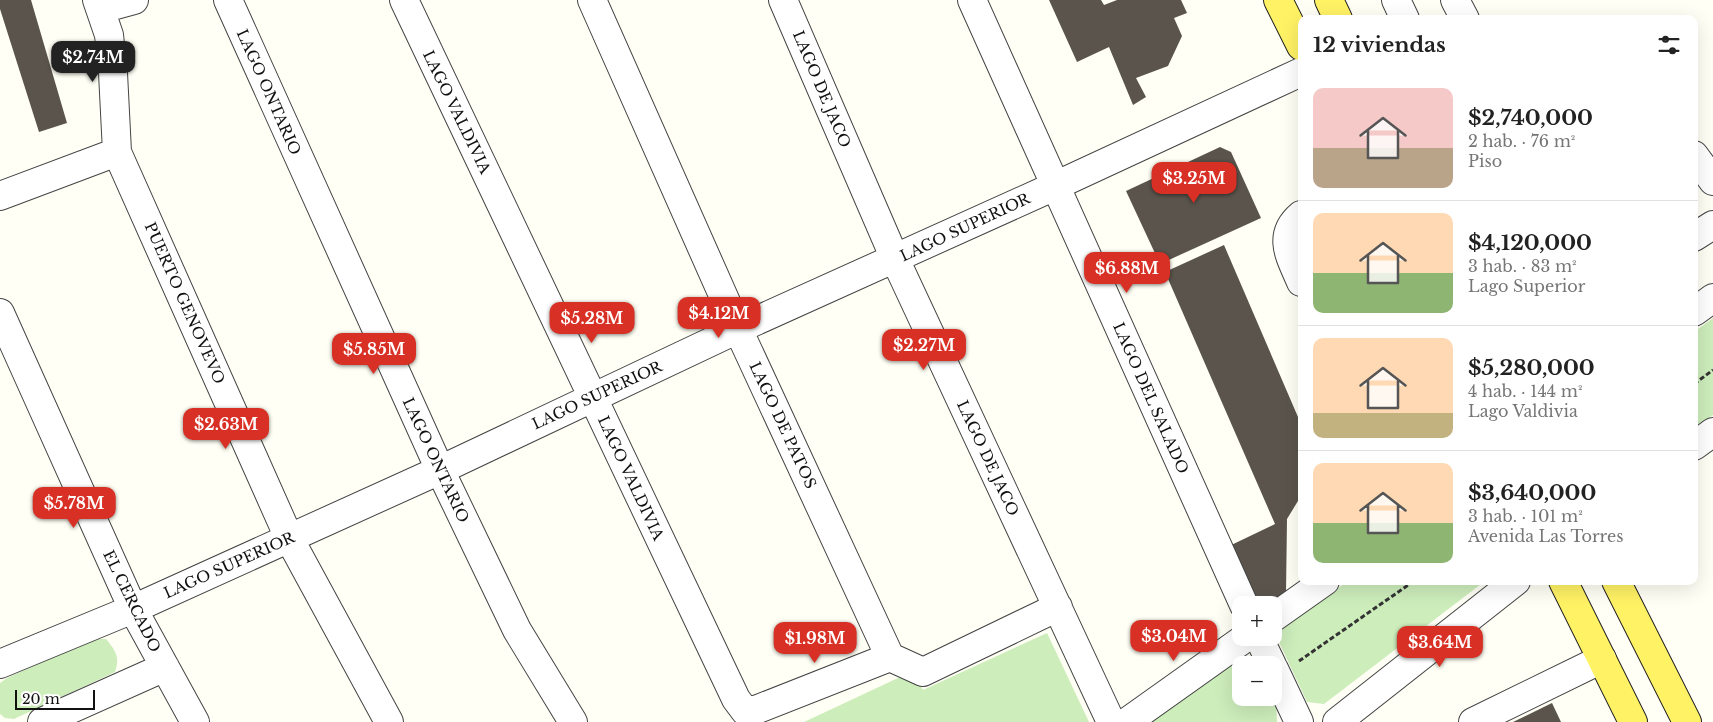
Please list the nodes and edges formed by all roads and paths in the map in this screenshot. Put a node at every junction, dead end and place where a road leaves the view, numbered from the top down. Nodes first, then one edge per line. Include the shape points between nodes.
1 (134, 0) edge
2 (228, 0) edge
3 (404, 0) edge
4 (592, 0) edge
5 (784, 0) edge
6 (972, 0) edge
7 (1278, 0) edge
8 (1329, 0) edge
9 (1396, 0) edge
10 (1455, 0) edge
11 (99, 4) edge
12 (1336, 15) edge
13 (1403, 15) edge
14 (1463, 15) edge
15 (1298, 40) edge
16 (1298, 73) edge
17 (117, 152) junction
18 (1698, 160) edge
19 (1713, 181) edge
20 (1056, 186) junction
21 (0, 196) edge
22 (1298, 218) edge
23 (1713, 224) edge
24 (1698, 233) edge
25 (895, 259) junction
26 (1298, 275) edge
27 (1713, 298) edge
28 (1698, 309) edge
29 (0, 313) edge
30 (738, 329) junction
31 (1713, 370) edge
32 (1698, 381) edge
33 (593, 397) junction
34 (1713, 432) edge
35 (1698, 443) edge
36 (440, 470) junction
37 (289, 538) junction
38 (1319, 585) edge
39 (1408, 585) edge
40 (1511, 585) edge
41 (1566, 585) edge
42 (1618, 585) edge
43 (1240, 596) edge
44 (1058, 607) junction
45 (133, 608) junction
46 (1282, 611) edge
47 (1235, 646) edge
48 (890, 657) junction
49 (1602, 659) junction
50 (0, 664) edge
51 (1282, 665) edge
52 (165, 667) junction
53 (1282, 686) edge
54 (42, 722) edge
55 (195, 722) edge
56 (389, 722) edge
57 (573, 722) edge
58 (1111, 722) edge
59 (1127, 722) edge
60 (1300, 722) edge
61 (1337, 722) edge
62 (1474, 722) edge
63 (1634, 722) edge
64 (1687, 722) edge

1 - 11 street
2 - 36 street, LAGO ONTARIO
3 - 33 street, LAGO VALDIVIA
4 - 30 street, LAGO DE PATOS
5 - 25 street, LAGO DE JACO
6 - 20 street, LAGO DEL SALADO
7 - 15 main road
8 - 12 main road
9 - 13 street
10 - 14 street
11 - 17 street via 109,35
16 - 20 street, LAGO SUPERIOR
17 - 21 street
17 - 37 street, PUERTO GENOVEVO
18 - 19 street
20 - 25 street, LAGO SUPERIOR
20 - 43 street, LAGO DEL SALADO
22 - 26 street via 1292,224 1286,249
23 - 24 street
25 - 30 street, LAGO SUPERIOR
25 - 44 street, LAGO DE JACO
27 - 28 street
29 - 45 street, EL CERCADO
30 - 33 street, LAGO SUPERIOR
30 - 48 street, LAGO DE PATOS
31 - 32 path
33 - 36 street, LAGO SUPERIOR
33 - 48 street, LAGO VALDIVIA via 736,699 745,711 758,709
34 - 35 street
36 - 37 street, LAGO SUPERIOR
36 - 57 street, LAGO ONTARIO via 517,630
37 - 45 street, LAGO SUPERIOR
37 - 56 street, PUERTO GENOVEVO
38 - 46 street
39 - 51 path
40 - 61 street
41 - 49 main road
42 - 64 main road
44 - 48 street via 923,672
44 - 58 street, LAGO DE JACO
45 - 50 street, LAGO SUPERIOR
45 - 52 street, EL CERCADO
47 - 59 street
49 - 62 street
49 - 63 main road
52 - 54 street
52 - 55 street, EL CERCADO
53 - 60 street

